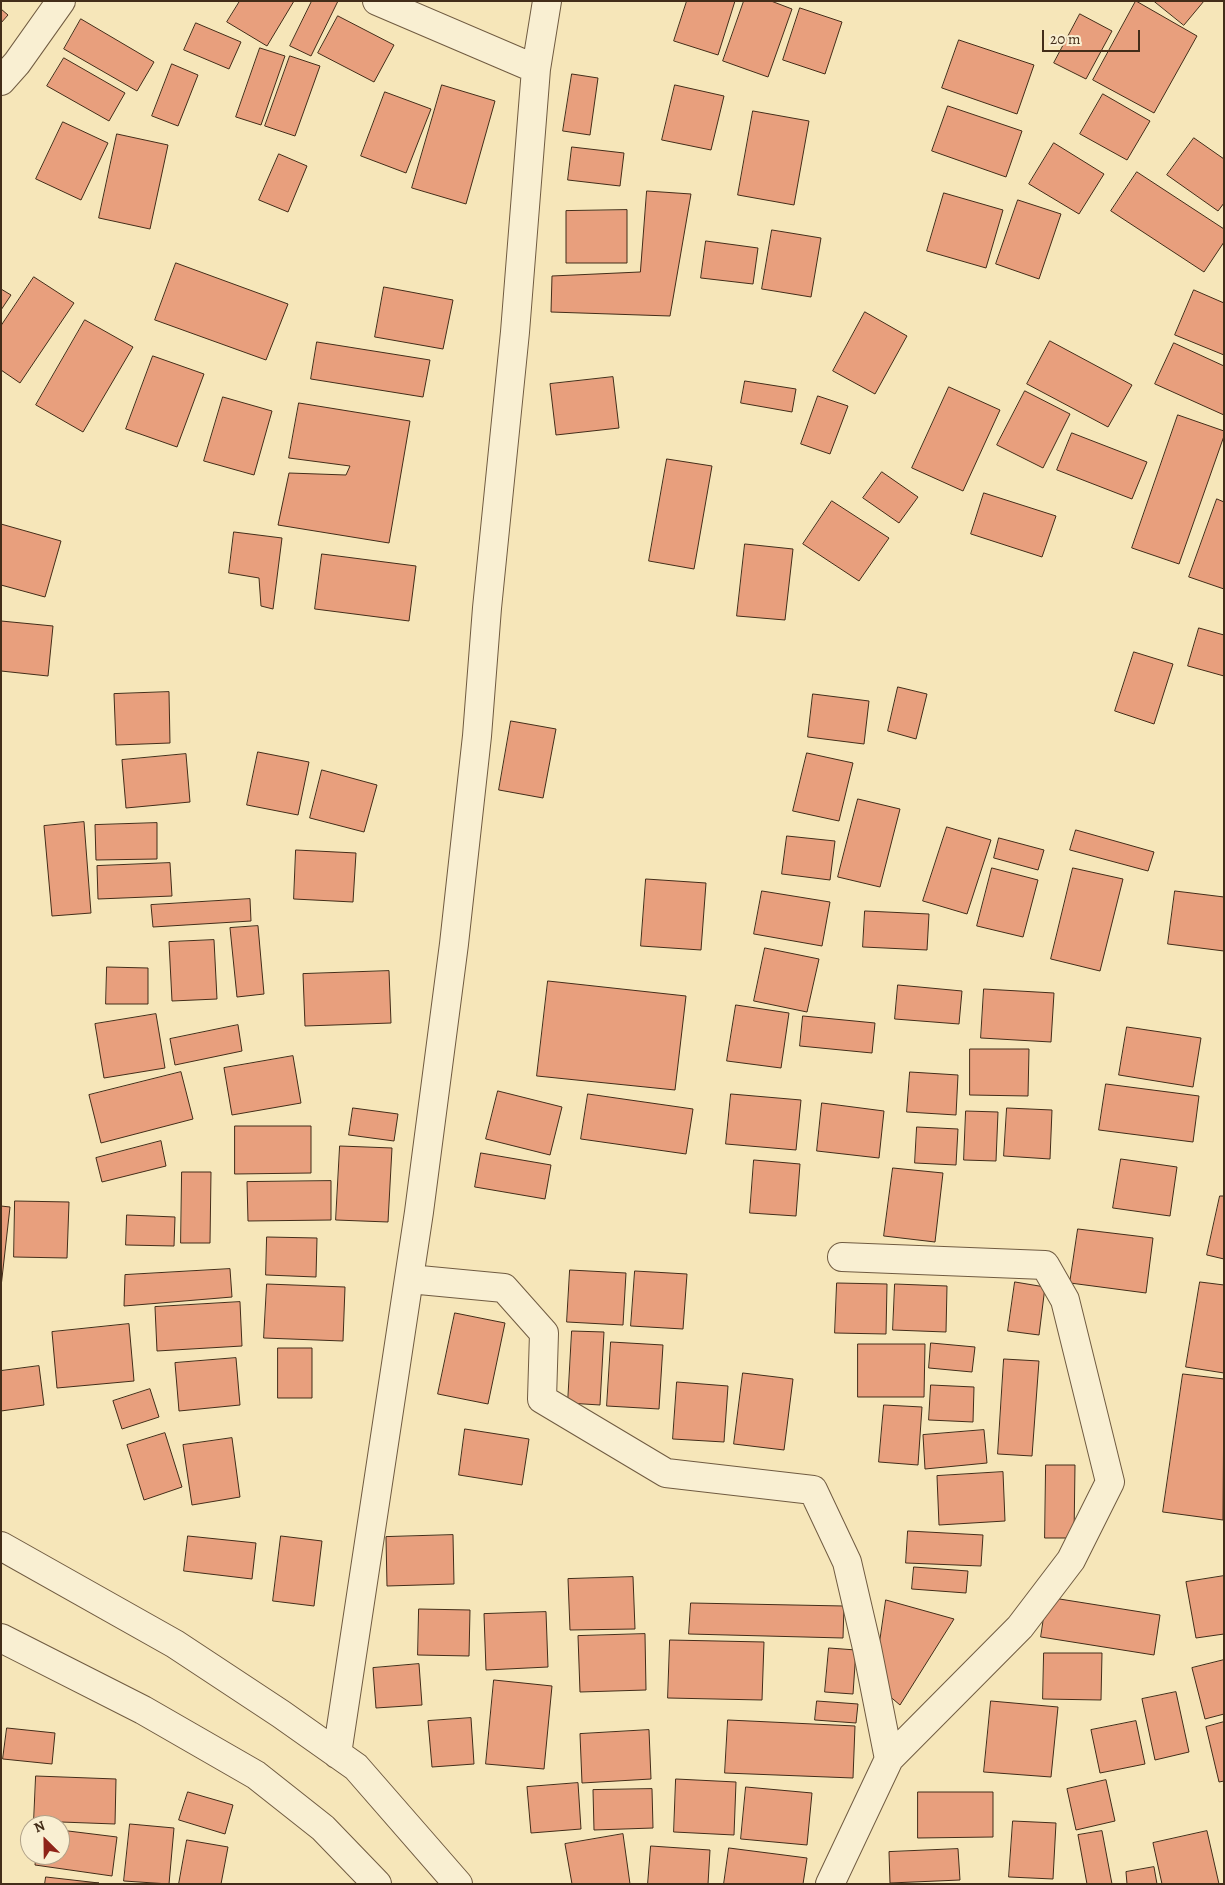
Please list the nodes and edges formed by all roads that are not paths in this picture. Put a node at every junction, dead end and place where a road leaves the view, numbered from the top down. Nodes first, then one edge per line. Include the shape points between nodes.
1 (61, 1) edge
2 (377, 1) edge
3 (547, 1) edge
4 (536, 69) junction
5 (1, 81) edge
6 (842, 1257) dead end
7 (409, 1279) junction
8 (1, 1546) edge
9 (1, 1638) edge
10 (337, 1754) junction
11 (888, 1759) junction
12 (377, 1884) edge
13 (458, 1884) edge
14 (830, 1884) edge

1 - 5 street
2 - 4 street
3 - 4 street
4 - 7 street via 477,736 454,944
6 - 11 street via 1045,1266 1065,1300 1110,1482 1072,1560 1020,1627
7 - 10 street
7 - 11 street via 504,1288 544,1333 542,1399 666,1473 813,1490 847,1562
8 - 10 street via 175,1644
9 - 12 street via 144,1710 256,1775 323,1828
10 - 13 street via 356,1767
11 - 14 street

